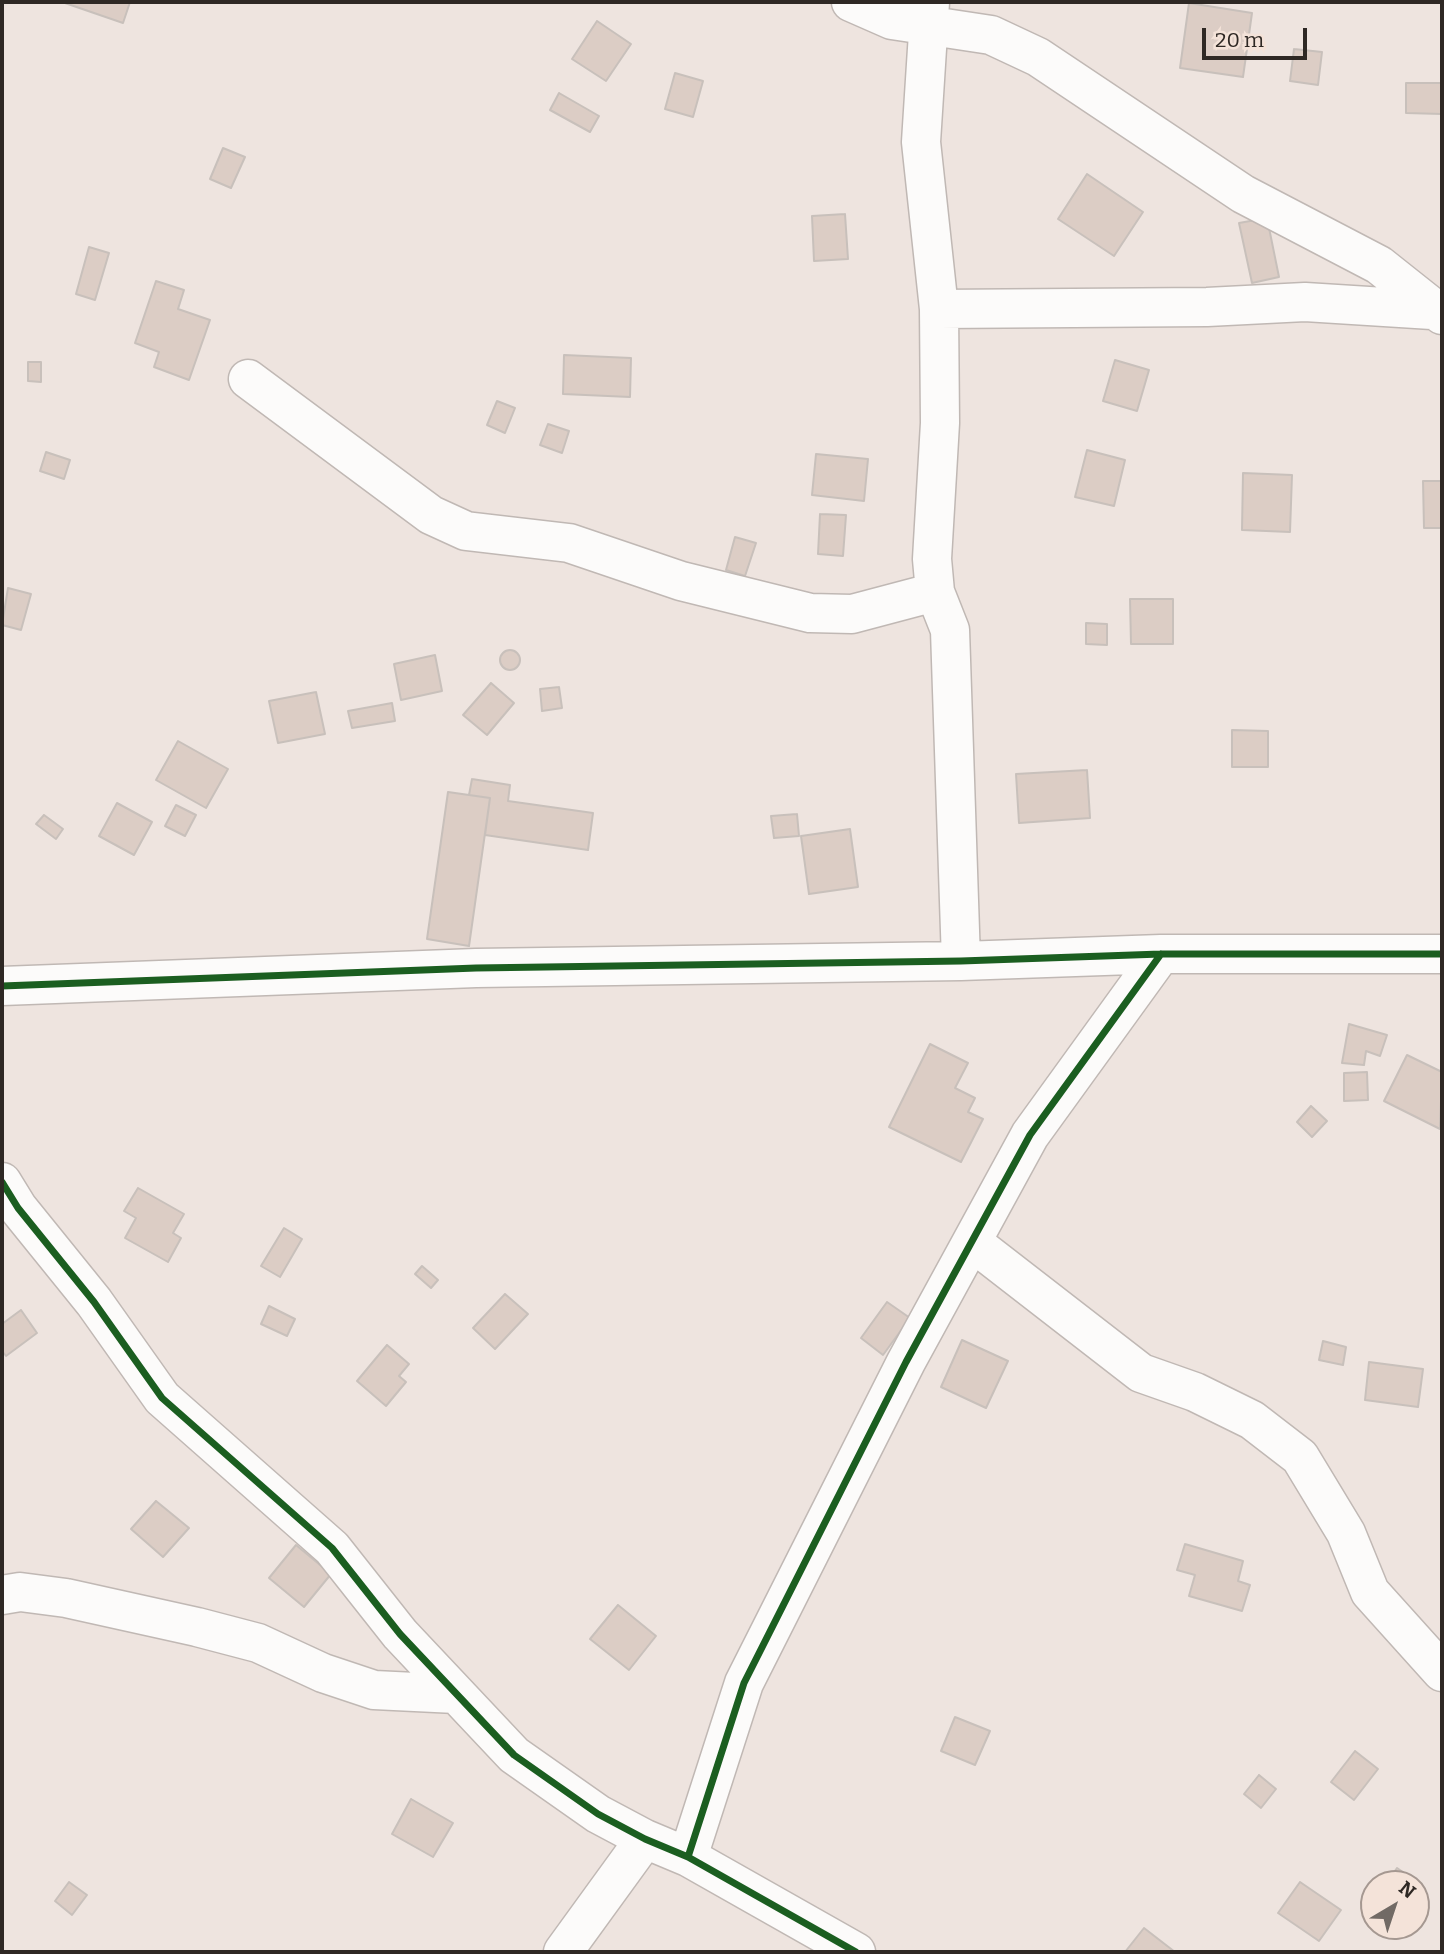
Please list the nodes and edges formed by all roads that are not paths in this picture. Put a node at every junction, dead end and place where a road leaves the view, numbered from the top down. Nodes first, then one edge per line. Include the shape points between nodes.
1 (851, 2) edge
2 (929, 14) edge
3 (939, 309) junction
4 (1437, 313) edge
5 (248, 379) dead end
6 (935, 592) junction
7 (1161, 954) junction
8 (1442, 954) edge
9 (961, 961) junction
10 (2, 986) edge
11 (2, 1182) edge
12 (972, 1242) junction
13 (2, 1595) edge
14 (1442, 1672) edge
15 (456, 1694) junction
16 (645, 1839) junction
17 (688, 1857) junction
18 (563, 1952) edge
19 (856, 1952) edge

1 - 2 street via 892,20
2 - 3 street via 921,142
2 - 4 street via 1038,57 1243,194 1380,265
3 - 4 street via 1305,302
3 - 6 street
5 - 6 street via 431,516 466,531 569,544 681,581 810,613 852,614
6 - 9 street via 950,630
7 - 8 street
7 - 9 street
7 - 12 street via 1030,1135
9 - 10 street via 475,968
11 - 15 street via 162,1398 332,1548 400,1634
12 - 14 street via 1141,1373 1195,1392 1252,1420 1300,1457 1346,1533 1370,1592
12 - 17 street via 906,1362 744,1683
13 - 15 street via 20,1592 66,1598 197,1627 258,1643 374,1690
15 - 16 street via 514,1755 598,1814
16 - 17 street
16 - 18 street
17 - 19 street

